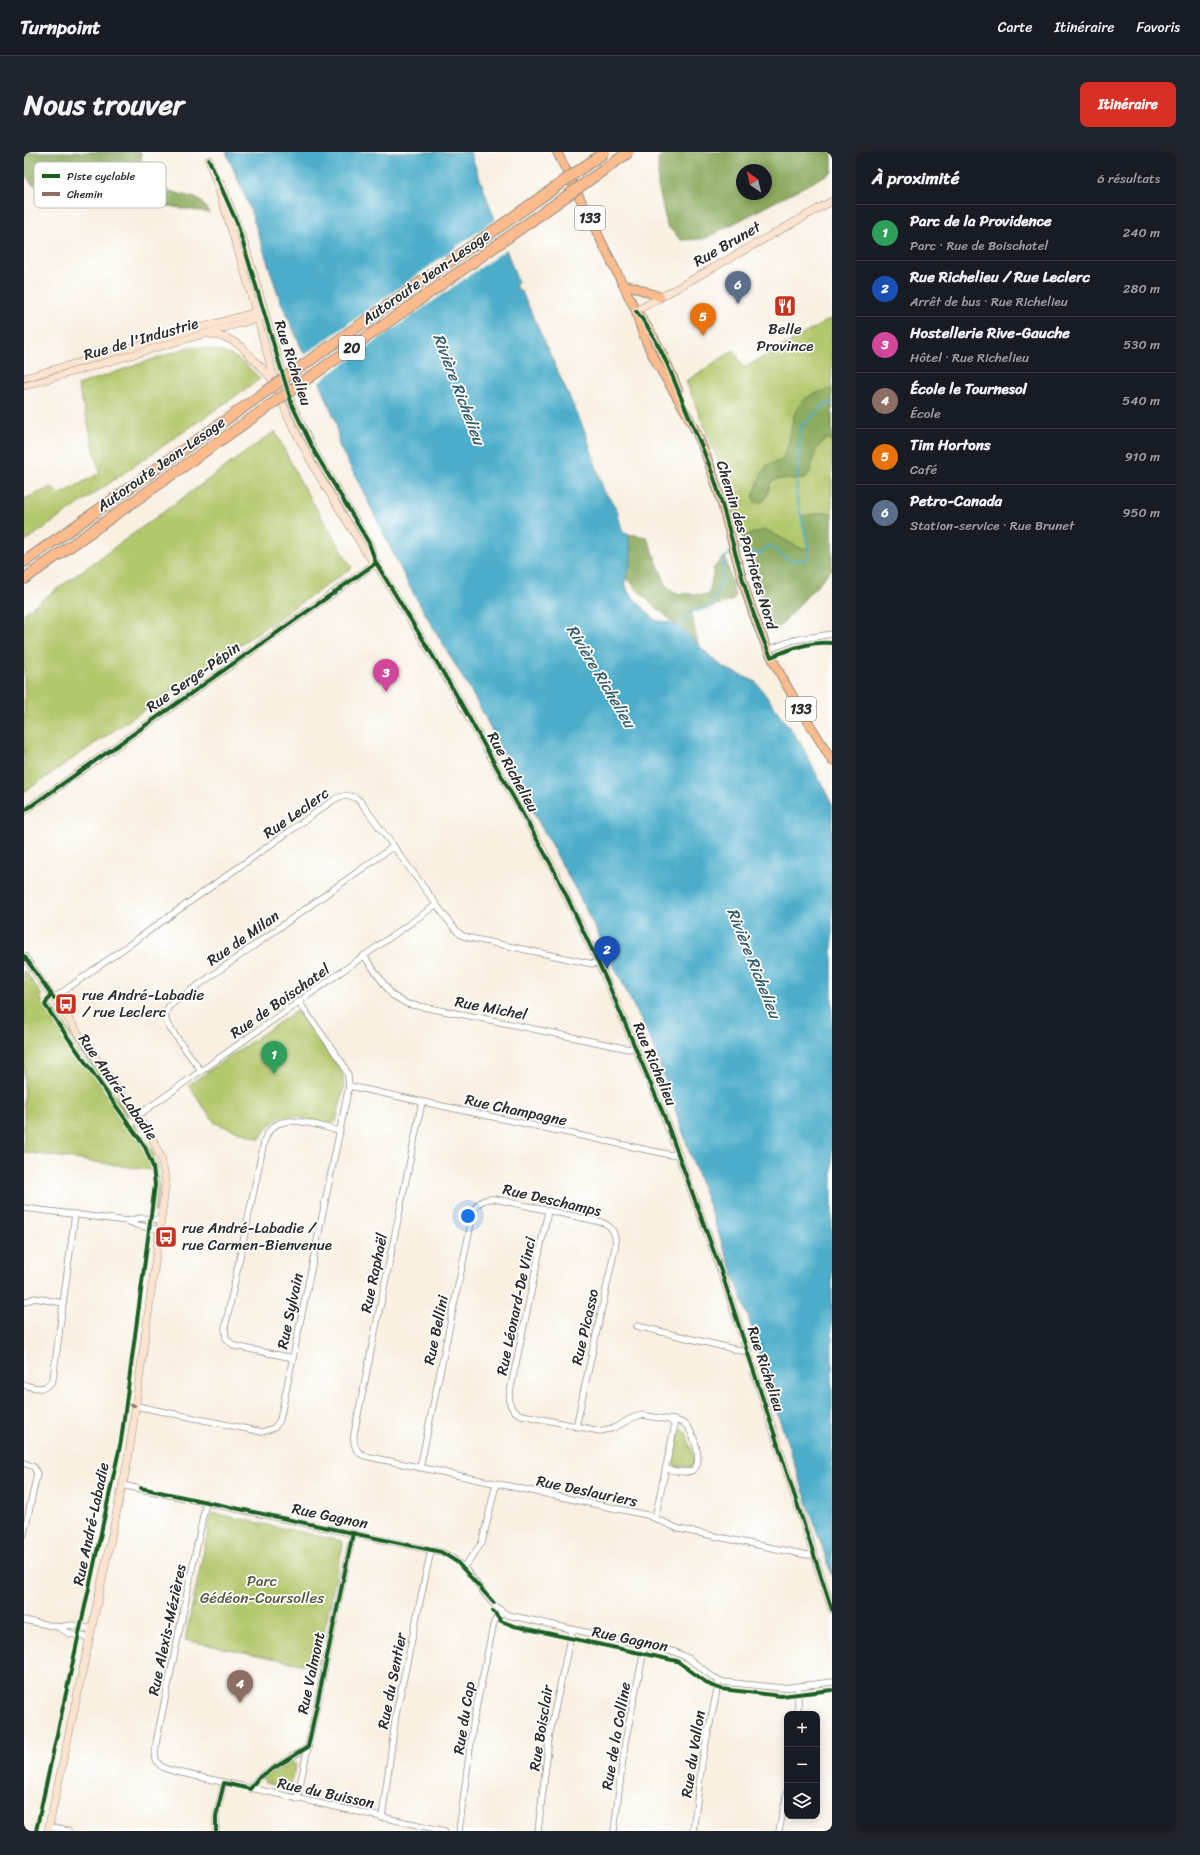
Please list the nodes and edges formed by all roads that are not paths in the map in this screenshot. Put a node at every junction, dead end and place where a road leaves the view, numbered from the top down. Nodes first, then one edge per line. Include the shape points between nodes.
1 (206, 152) edge
2 (557, 152) edge
3 (605, 152) edge
4 (629, 152) edge
5 (832, 201) edge
6 (623, 285) junction
7 (660, 297) junction
8 (636, 311) junction
9 (261, 314) junction
10 (210, 334) junction
11 (24, 378) edge
12 (276, 384) junction
13 (24, 386) edge
14 (24, 562) edge
15 (376, 563) junction
16 (24, 579) edge
17 (832, 634) edge
18 (768, 650) junction
19 (832, 761) edge
20 (24, 811) edge
21 (394, 846) junction
22 (436, 905) junction
23 (24, 956) edge
24 (364, 956) junction
25 (599, 962) junction
26 (54, 998) junction
27 (299, 1002) junction
28 (635, 1047) junction
29 (201, 1071) junction
30 (349, 1086) junction
31 (422, 1102) junction
32 (137, 1116) junction
33 (340, 1131) junction
34 (678, 1153) junction
35 (482, 1201) joint
36 (24, 1208) edge
37 (548, 1211) junction
38 (75, 1214) junction
39 (161, 1220) junction
40 (127, 1221) junction
41 (160, 1230) junction
42 (614, 1232) joint
43 (24, 1302) edge
44 (63, 1302) junction
45 (637, 1326) dead end
46 (748, 1350) junction
47 (293, 1358) junction
48 (24, 1385) edge
49 (136, 1406) junction
50 (667, 1418) junction
51 (576, 1427) junction
52 (356, 1449) joint
53 (24, 1463) edge
54 (420, 1468) junction
55 (666, 1469) junction
56 (122, 1484) junction
57 (496, 1484) junction
58 (206, 1502) junction
59 (655, 1518) junction
60 (353, 1533) junction
61 (24, 1534) edge
62 (431, 1550) junction
63 (813, 1554) junction
64 (463, 1568) junction
65 (832, 1610) edge
66 (502, 1612) junction
67 (24, 1620) edge
68 (58, 1627) junction
69 (91, 1630) junction
70 (572, 1630) junction
71 (90, 1638) junction
72 (645, 1646) junction
73 (719, 1681) junction
74 (832, 1682) edge
75 (798, 1687) junction
76 (798, 1711) edge
77 (308, 1747) junction
78 (157, 1763) joint
79 (224, 1783) junction
80 (250, 1789) junction
81 (297, 1799) junction
82 (784, 1807) edge
83 (382, 1818) junction
84 (48, 1829) edge
85 (68, 1831) edge
86 (216, 1831) edge
87 (446, 1831) edge
88 (459, 1831) edge
89 (538, 1831) edge
90 (614, 1831) edge
91 (693, 1831) edge
92 (779, 1831) edge

1 - 9 street, Rue Richelieu
2 - 6 main road, Chemin des Patriotes Nord / 133
3 - 14 highway, Autoroute Jean-Lesage / 20, bridge
4 - 16 highway, Autoroute Jean-Lesage / 20, bridge
5 - 7 street, Rue Brunet
6 - 7 main road
6 - 8 main road, Chemin des Patriotes Nord / 133
7 - 8 street, Rue Brunet
8 - 18 main road, Chemin des Patriotes Nord / 133 via 643,336 686,410 710,465 754,617
9 - 10 street, Rue de l'Industrie
9 - 11 street, Rue de l'Industrie
9 - 12 street, Rue Richelieu
9 - 15 street, Rue Richelieu via 300,423 369,543
10 - 12 street via 227,338 241,346
10 - 13 street, Rue de l'Industrie
12 - 15 street, Rue Richelieu via 287,415 309,458 367,554
15 - 20 street, Rue Serge-Pépin
15 - 25 street, Rue Richelieu via 463,706 562,884
17 - 18 street via 794,640
18 - 19 main road, Chemin des Patriotes Nord / 133
21 - 22 street, Rue Leclerc
21 - 26 street, Rue Leclerc via 358,799 348,795 338,797
21 - 29 street, Rue de Milan via 169,1006 165,1014 167,1024
22 - 24 street, Rue de Boischatel
22 - 25 street, Rue Leclerc via 454,930 464,937 593,964
23 - 26 street, Rue André-Labadie
24 - 27 street, Rue de Boischatel
24 - 28 street, Rue Michel via 392,995 407,1004 629,1049
25 - 28 street, Rue Richelieu
26 - 32 street, Rue André-Labadie
27 - 29 street, Rue de Boischatel
27 - 30 street, Rue Sylvain via 347,1070
28 - 34 street, Rue Richelieu
29 - 32 street, Rue de Boischatel
30 - 31 street, Rue Champagne
30 - 33 street, Rue Sylvain
31 - 34 street, Rue Champagne via 671,1155
31 - 52 street, Rue Raphaël via 354,1434 353,1443
32 - 39 street, Rue André-Labadie via 156,1144 163,1162 166,1182
33 - 47 street, Rue Sylvain
33 - 47 street via 288,1121 276,1125 267,1134 228,1312 225,1334 230,1343
34 - 46 street, Rue Richelieu
35 - 37 street, Rue Deschamps via 495,1199
35 - 54 street, Rue Bellini via 476,1206 473,1214
36 - 38 street
37 - 42 street, Rue Deschamps via 601,1222
37 - 51 street, Rue Léonard-De Vinci via 509,1399 511,1406 519,1414
38 - 40 street
38 - 44 street
39 - 40 street via 141,1218
39 - 41 street, Rue André-Labadie
40 - 41 street
41 - 49 street, Rue André-Labadie
42 - 51 street, Rue Picasso via 615,1248
43 - 44 street via 35,1298
44 - 48 street via 52,1381 42,1388
45 - 46 street via 742,1351
46 - 63 street, Rue Richelieu
47 - 49 street, Rue Sylvain via 280,1420 274,1428 267,1431
49 - 56 street, Rue André-Labadie
50 - 51 street via 638,1415 603,1431
50 - 55 street via 672,1421 674,1428
50 - 55 street via 689,1428 699,1459 696,1467 689,1472
52 - 54 street, Rue Deslauriers via 365,1456
53 - 61 street via 34,1467 37,1474
54 - 57 street, Rue Deslauriers
55 - 59 street
56 - 58 street, Rue Gagnon
56 - 69 street, Rue André-Labadie
57 - 59 street, Rue Deslauriers
57 - 64 street via 482,1543
58 - 60 street, Rue Gagnon
58 - 78 street, Rue Alexis-Mézières via 157,1738 154,1754
59 - 63 street, Rue Deslauriers via 679,1529 807,1555
60 - 62 street, Rue Gagnon
60 - 77 street, Rue Valmont
62 - 64 street, Rue Gagnon via 450,1556
62 - 83 street, Rue du Sentier via 396,1714
63 - 65 street, Rue Richelieu
64 - 66 street, Rue Gagnon
66 - 70 street, Rue Gagnon via 516,1618
66 - 88 street, Rue du Cap via 494,1622 474,1718
67 - 68 street
68 - 69 street via 72,1626
68 - 71 street via 70,1634
69 - 71 street, Rue André-Labadie
70 - 72 street, Rue Gagnon
70 - 89 street, Rue Boisclair via 550,1732
71 - 84 street, Rue André-Labadie
72 - 73 street, Rue Gagnon via 683,1655
72 - 90 street, Rue de la Colline via 625,1742
73 - 75 street, Rue Gagnon via 779,1688
73 - 91 street, Rue du Vallon via 702,1762
74 - 75 street, Rue Gagnon
75 - 76 street
77 - 80 street via 258,1778
77 - 81 street, Rue Valmont
78 - 79 street, Rue du Buisson via 167,1770
79 - 80 street, Rue du Buisson
79 - 86 street via 216,1816
80 - 81 street, Rue du Buisson
81 - 83 street, Rue du Buisson
82 - 92 street
83 - 87 street, Rue du Buisson
84 - 85 street

